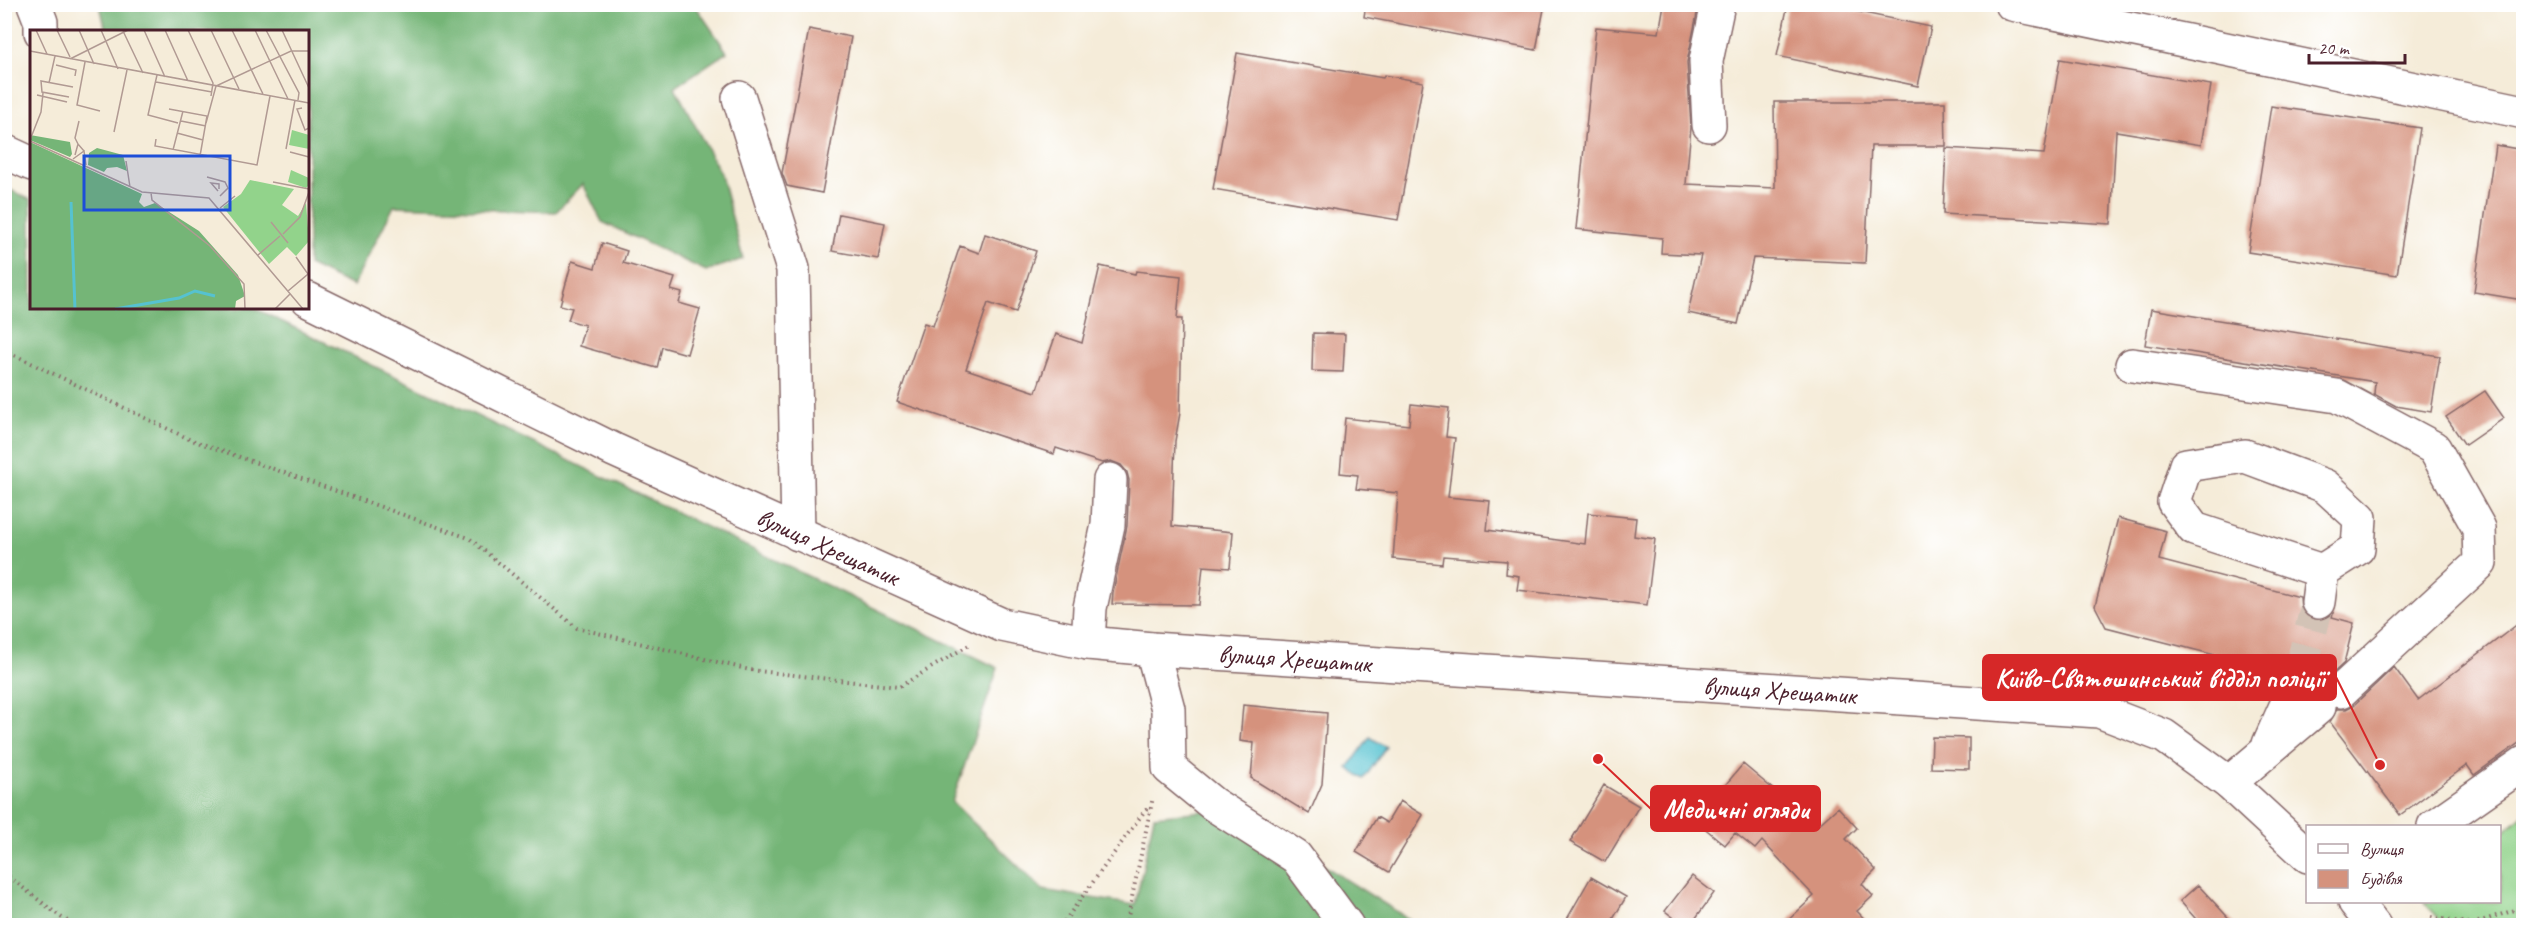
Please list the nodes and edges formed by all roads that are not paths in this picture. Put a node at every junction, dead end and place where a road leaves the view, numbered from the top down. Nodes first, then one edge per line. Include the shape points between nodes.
1 (1718, 4) edge
2 (2012, 4) edge
3 (739, 98) dead end
4 (2523, 112) edge
5 (1709, 125) dead end
6 (4, 151) edge
7 (30, 163) edge
8 (309, 299) edge
9 (2132, 365) dead end
10 (1110, 480) dead end
11 (798, 534) junction
12 (2320, 587) joint
13 (1088, 643) junction
14 (1152, 649) junction
15 (2299, 677) tunnel mouth
16 (2266, 752) junction
17 (2523, 763) edge
18 (2229, 783) junction
19 (2435, 825) edge
20 (2306, 855) edge
21 (2356, 903) edge
22 (1347, 926) edge
23 (2374, 926) edge

1 - 5 street via 1706,61
2 - 4 street
3 - 11 street via 793,269
6 - 7 street
8 - 11 street, вулиця Хрещатик via 615,450
9 - 16 street via 2337,396 2434,448 2479,528 2480,563
10 - 13 street via 1108,525 1090,608
11 - 13 street, вулиця Хрещатик via 1002,625
12 - 12 street via 2194,529 2174,502 2186,465 2245,456 2325,486 2360,518 2358,548
13 - 14 street, вулиця Хрещатик
14 - 18 street, вулиця Хрещатик via 2100,711 2164,736
14 - 22 street via 1168,710 1169,768 1213,804 1296,857
15 - 16 street
16 - 18 street
17 - 19 street
18 - 20 street, вулиця Хрещатик
21 - 23 street

